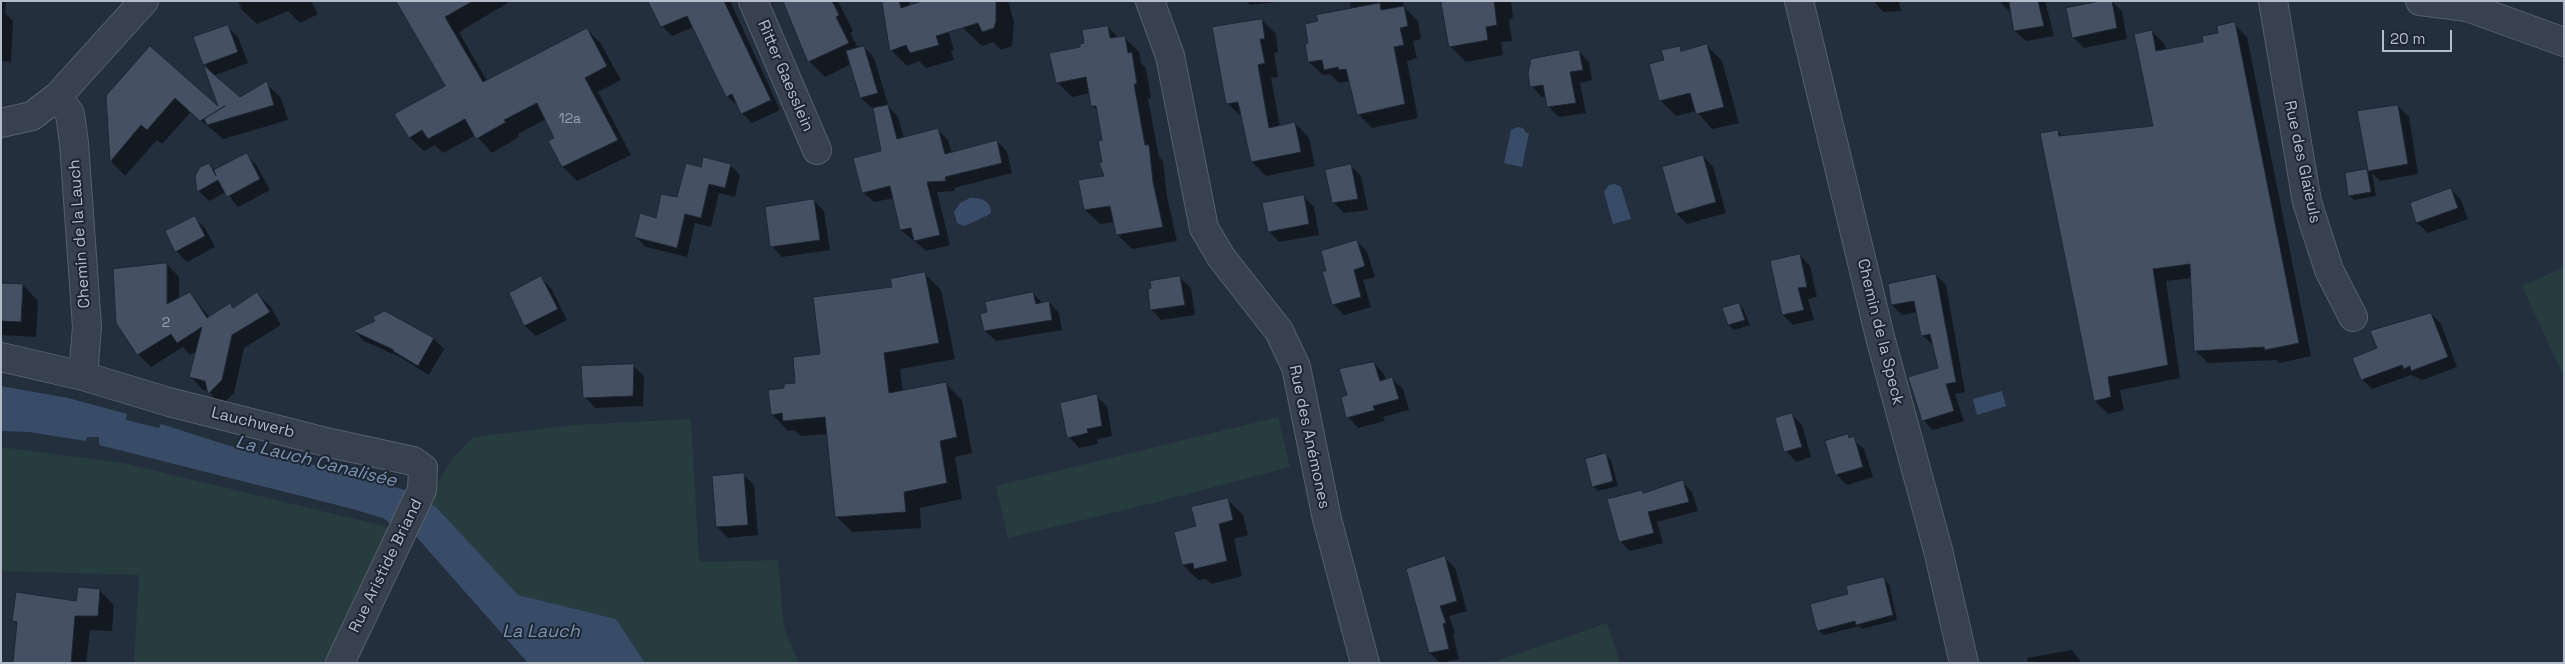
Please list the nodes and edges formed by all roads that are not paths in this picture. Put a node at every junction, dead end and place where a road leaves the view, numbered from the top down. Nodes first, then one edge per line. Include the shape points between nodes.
1 (144, 1) edge
2 (753, 1) edge
3 (1150, 1) edge
4 (1799, 1) edge
5 (2273, 1) edge
6 (2420, 1) edge
7 (2564, 42) edge
8 (58, 96) junction
9 (1, 122) edge
10 (817, 150) dead end
11 (2353, 317) dead end
12 (1, 357) edge
13 (83, 376) junction
14 (423, 479) joint
15 (340, 663) edge
16 (1365, 663) edge
17 (1964, 663) edge

1 - 8 street
2 - 10 street, Ritter Gaesslein
3 - 16 street, Rue des Anémones via 1170,56 1204,228 1221,257 1279,331 1296,367 1326,519
4 - 17 street, Chemin de la Speck via 1880,337 1938,550
5 - 11 street, Rue des Glaïeuls via 2307,202 2329,270
6 - 7 street via 2467,8
8 - 9 street via 32,116
8 - 13 street, Chemin de la Lauch via 70,114 74,143 87,327
12 - 13 street, Lauchwerb
13 - 14 street, Lauchwerb via 179,405 413,461
14 - 15 street, Rue Aristide Briand via 400,538

